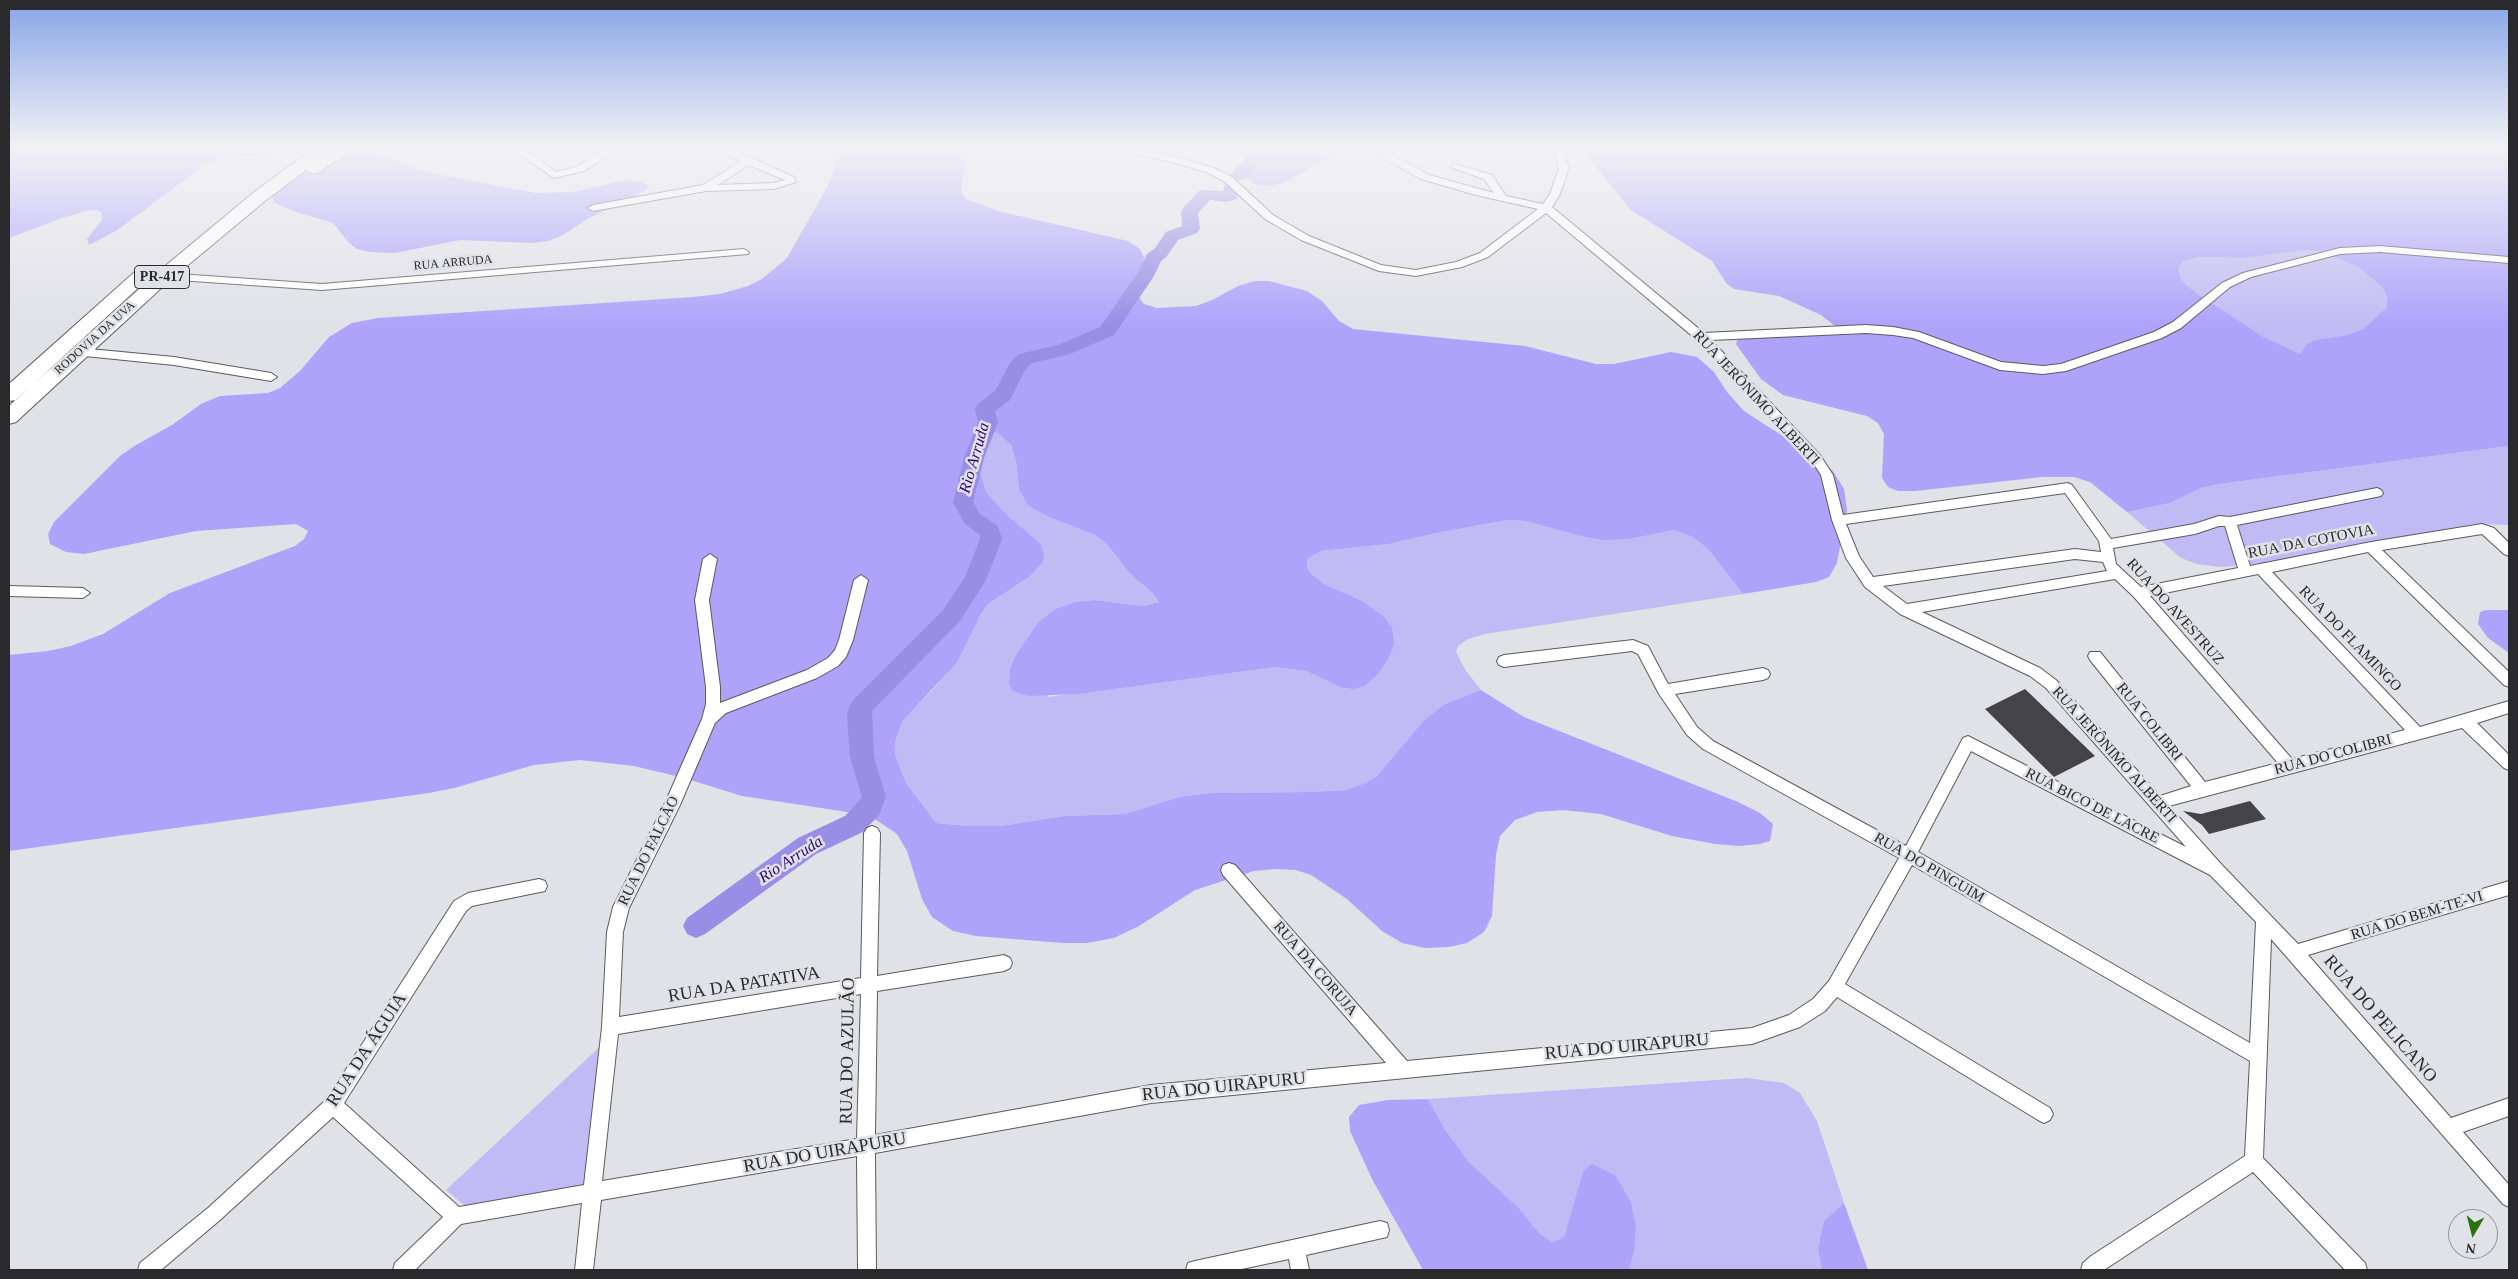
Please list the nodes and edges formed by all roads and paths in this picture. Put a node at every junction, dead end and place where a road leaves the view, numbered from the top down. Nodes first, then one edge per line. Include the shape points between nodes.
1 (224, 208) edge
2 (247, 208) edge
3 (1260, 208) edge
4 (1546, 208) joint
5 (744, 252) dead end
6 (2509, 260) edge
7 (164, 276) junction
8 (77, 332) junction
9 (1701, 337) junction
10 (79, 352) junction
11 (9, 376) edge
12 (271, 377) dead end
13 (9, 394) edge
14 (9, 417) edge
15 (2377, 493) dead end
16 (1838, 520) junction
17 (2230, 522) junction
18 (2107, 544) junction
19 (2370, 547) junction
20 (2509, 551) edge
21 (2108, 558) junction
22 (710, 559) dead end
23 (2260, 568) junction
24 (2245, 572) junction
25 (2118, 574) junction
26 (860, 580) dead end
27 (1870, 583) junction
28 (9, 591) edge
29 (83, 593) dead end
30 (2139, 593) junction
31 (1905, 610) junction
32 (2095, 656) dead end
33 (1504, 661) dead end
34 (1763, 674) dead end
35 (2509, 681) edge
36 (1664, 690) junction
37 (2509, 707) edge
38 (708, 719) junction
39 (2465, 721) junction
40 (2417, 733) junction
41 (1968, 742) joint
42 (2509, 764) edge
43 (2289, 766) junction
44 (2202, 789) junction
45 (2157, 803) junction
46 (872, 833) dead end
47 (1909, 855) junction
48 (1229, 870) dead end
49 (2216, 870) junction
50 (539, 886) dead end
51 (2509, 888) edge
52 (2264, 921) junction
53 (2295, 952) junction
54 (1004, 963) dead end
55 (869, 985) junction
56 (1835, 986) junction
57 (610, 1027) junction
58 (2259, 1057) junction
59 (1402, 1068) junction
60 (333, 1105) junction
61 (2509, 1107) edge
62 (2044, 1114) dead end
63 (2448, 1128) junction
64 (866, 1146) junction
65 (2254, 1161) junction
66 (592, 1193) junction
67 (2509, 1198) edge
68 (456, 1217) junction
69 (1380, 1230) dead end
70 (1296, 1249) junction
71 (147, 1270) edge
72 (402, 1270) edge
73 (584, 1270) edge
74 (866, 1270) edge
75 (1195, 1270) edge
76 (1300, 1270) edge
77 (2090, 1270) edge
78 (2358, 1270) edge

1 - 8 main road, RODOVIA DA UVA / PR-417
2 - 7 main road, RODOVIA DA UVA / PR-417
3 - 4 street via 1287,229 1321,246 1393,271 1416,273 1436,271 1484,255
4 - 9 street, RUA JERÔNIMO ALBERTI
5 - 7 street, RUA ARRUDA via 322,287
6 - 9 street via 2380,249 2340,251 2247,276 2226,285 2177,325 2158,334 2062,368 2043,370 2000,366 1915,335 1893,331 1866,329
7 - 10 main road, RODOVIA DA UVA / PR-417
8 - 11 main road
8 - 13 main road, RODOVIA DA UVA / PR-417
9 - 16 street, RUA JERÔNIMO ALBERTI via 1816,458 1826,476
10 - 12 street via 174,361
10 - 14 main road, RODOVIA DA UVA / PR-417
15 - 17 street
16 - 18 street via 2068,488
16 - 27 street, RUA JERÔNIMO ALBERTI via 1853,558
17 - 18 street via 2219,521
17 - 24 street
18 - 21 street, RUA DO AVESTRUZ
19 - 20 street, RUA DA COTOVIA via 2482,529 2489,531
19 - 23 street, RUA DA COTOVIA
19 - 35 street
21 - 25 street, RUA DO AVESTRUZ
21 - 27 street via 2075,554
22 - 38 street, RUA DO FALCÃO via 702,600 714,687
23 - 24 street, RUA DA COTOVIA
23 - 40 street, RUA DO FLAMINGO
24 - 30 street, RUA DA COTOVIA
25 - 30 street, RUA DO AVESTRUZ
25 - 31 street
26 - 38 street via 846,640 833,662 812,674 721,709
27 - 31 street, RUA JERÔNIMO ALBERTI
28 - 29 street
30 - 43 street, RUA DO AVESTRUZ
31 - 45 street, RUA JERÔNIMO ALBERTI via 2035,672 2051,684
32 - 44 street, RUA COLIBRI
33 - 36 street, RUA DO PINGUIM via 1633,645 1649,658
34 - 36 street
36 - 47 street, RUA DO PINGUIM via 1692,731 1708,745
37 - 39 street, RUA DO COLIBRI
38 - 57 street, RUA DO FALCÃO via 672,805 622,907 615,932
39 - 40 street, RUA DO COLIBRI
39 - 42 street
40 - 43 street, RUA DO COLIBRI
41 - 47 street, RUA DO UIRAPURU
41 - 49 street, RUA BICO DE LACRE
43 - 44 street, RUA DO COLIBRI
44 - 45 street, RUA DO COLIBRI
45 - 49 street, RUA JERÔNIMO ALBERTI
46 - 55 street, RUA DO AZULÃO
47 - 56 street, RUA DO UIRAPURU
47 - 58 street, RUA DO PINGUIM
48 - 59 street, RUA DA CORUJA
49 - 52 street, RUA DO PELICANO
50 - 60 street, RUA DA ÁGUIA via 468,900 460,906
51 - 53 street, RUA DO BEM-TE-VI
52 - 53 street, RUA DO PELICANO
52 - 58 street
53 - 63 street, RUA DO PELICANO
54 - 55 street, RUA DA PATATIVA
55 - 57 street, RUA DA PATATIVA
55 - 64 street, RUA DO AZULÃO
56 - 59 street, RUA DO UIRAPURU via 1819,1005 1794,1021 1752,1036
56 - 62 street
57 - 66 street, RUA DO FALCÃO
58 - 65 street
59 - 64 street, RUA DO UIRAPURU via 1151,1094
60 - 68 street
60 - 71 street, RUA DA ÁGUIA via 257,1176
61 - 63 street
63 - 67 street, RUA DO PELICANO
64 - 66 street, RUA DO UIRAPURU
64 - 74 street, RUA DO AZULÃO
65 - 77 street
65 - 78 street
66 - 68 street, RUA DO UIRAPURU
66 - 73 street, RUA DO FALCÃO
68 - 72 street
69 - 70 street
70 - 75 street
70 - 76 street

